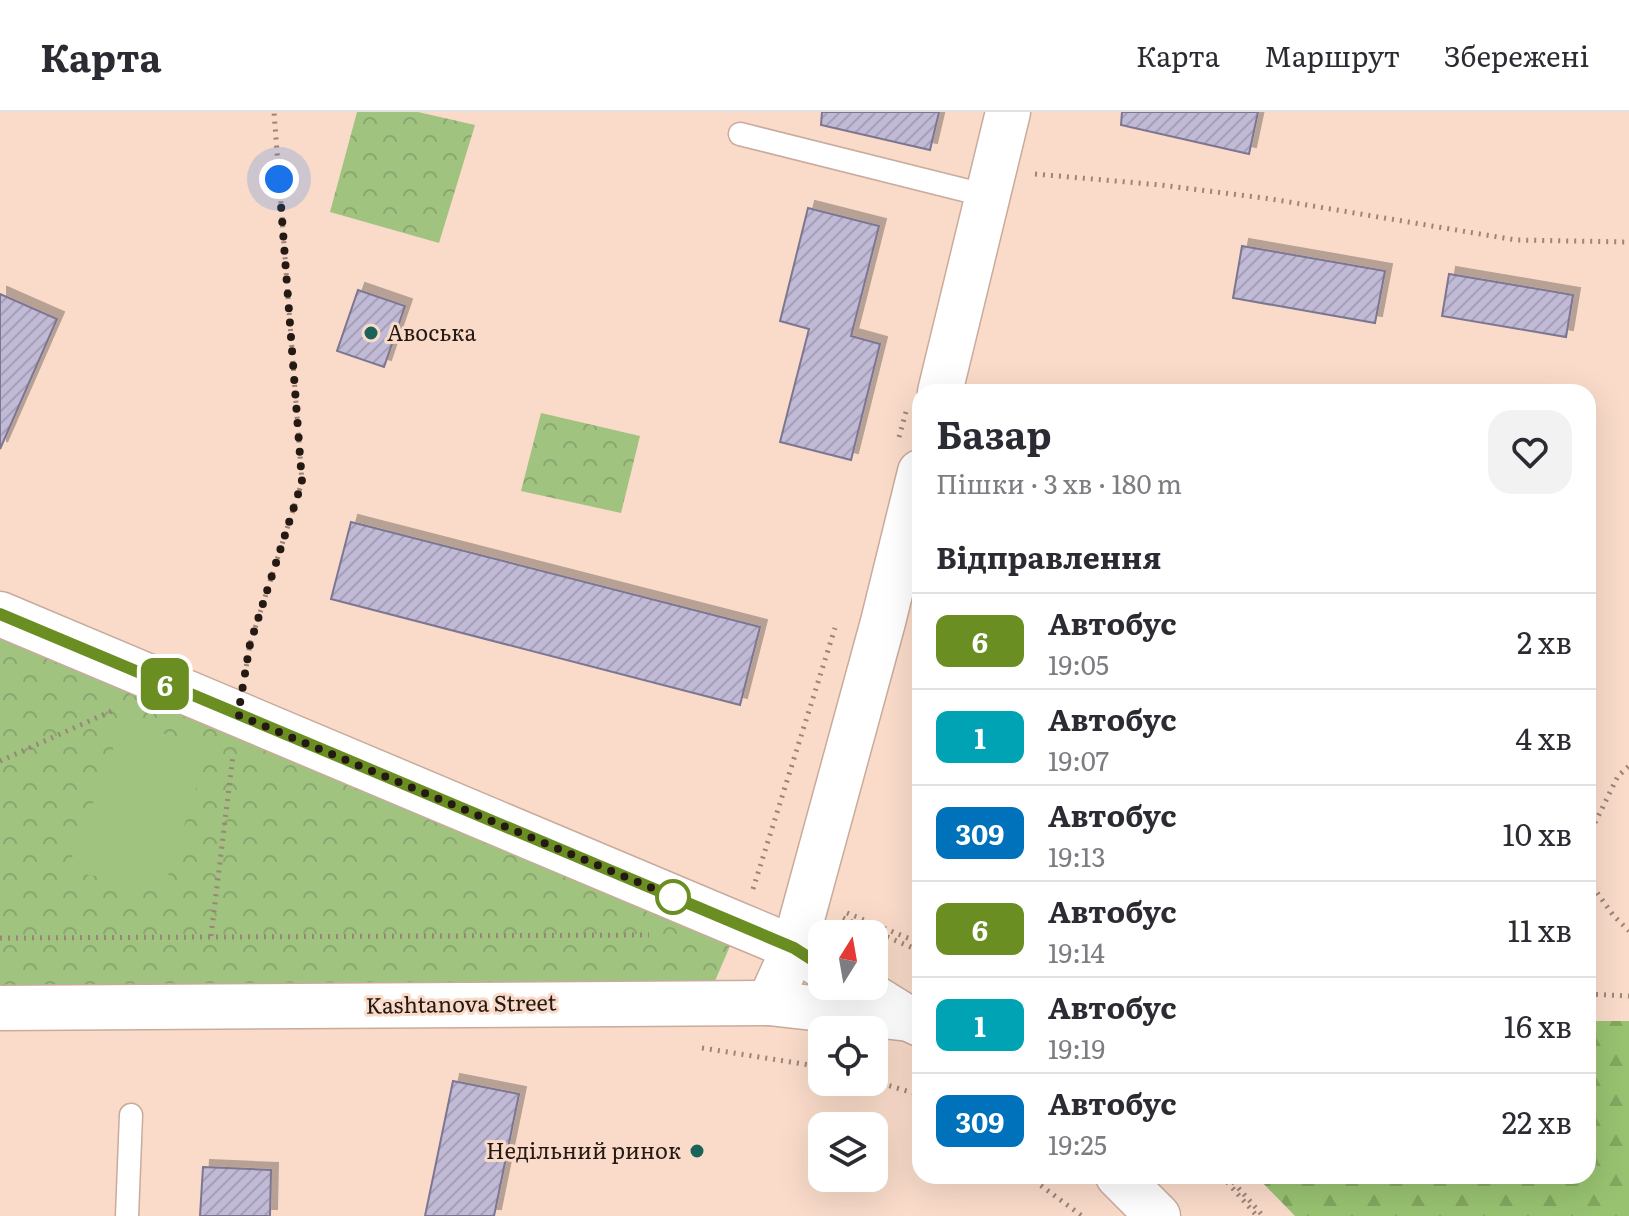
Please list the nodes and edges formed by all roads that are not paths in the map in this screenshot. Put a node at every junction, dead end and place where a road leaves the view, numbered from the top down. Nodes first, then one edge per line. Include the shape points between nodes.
1 (1008, 112) edge
2 (740, 134) dead end
3 (992, 182) junction
4 (942, 384) edge
5 (912, 504) edge
6 (0, 614) edge
7 (808, 957) edge
8 (880, 1000) edge
9 (769, 1003) junction
10 (0, 1008) edge
11 (912, 1019) edge
12 (912, 1021) edge
13 (131, 1115) dead end
14 (1126, 1184) edge
15 (127, 1216) edge
16 (1158, 1216) edge

1 - 3 street
2 - 3 lane
3 - 4 street
5 - 7 street via 806,899
6 - 7 street
7 - 9 street
8 - 11 street
9 - 10 street, Kashtanova Street
9 - 12 street, Kashtanova Street
13 - 15 lane
14 - 16 street

